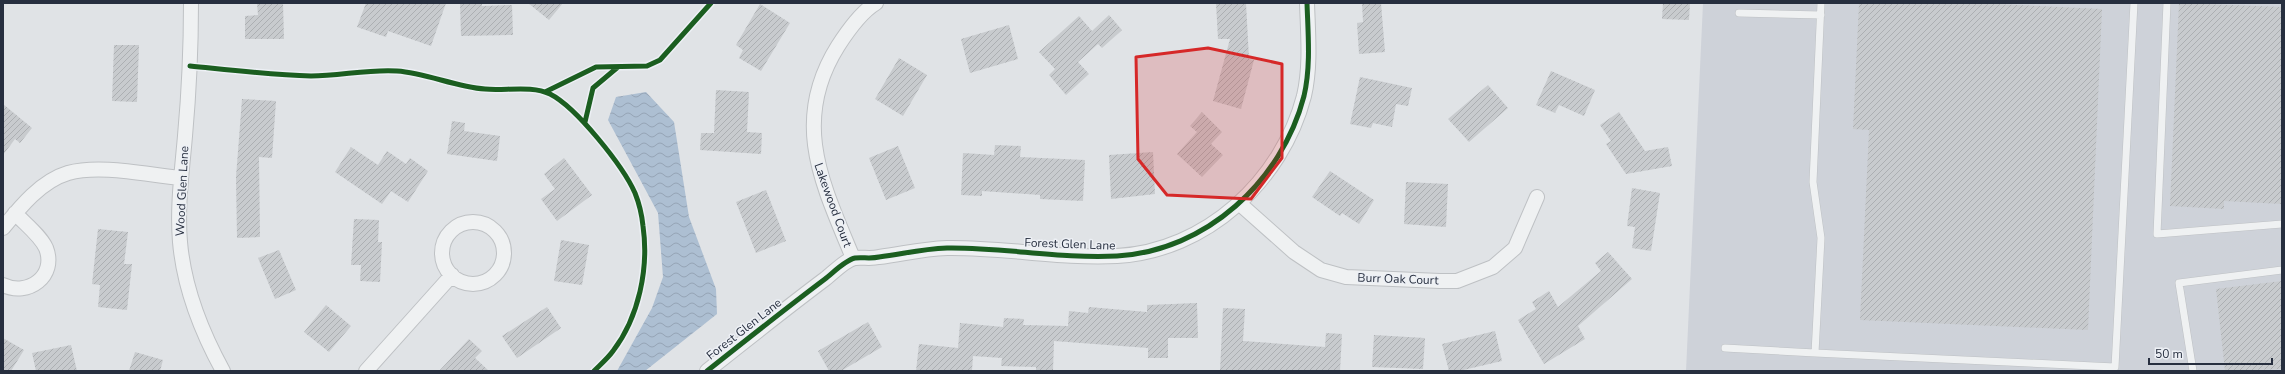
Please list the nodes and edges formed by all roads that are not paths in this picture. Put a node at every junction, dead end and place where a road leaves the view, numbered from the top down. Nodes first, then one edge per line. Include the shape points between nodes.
1 (191, 3) edge
2 (876, 3) edge
3 (1307, 3) edge
4 (1821, 3) edge
5 (2134, 3) edge
6 (2166, 3) edge
7 (1739, 13) dead end
8 (1821, 14) junction
9 (181, 178) junction
10 (1537, 197) dead end
11 (1240, 204) junction
12 (14, 213) junction
13 (2282, 224) edge
14 (3, 228) edge
15 (853, 258) junction
16 (2282, 270) edge
17 (452, 275) junction
18 (3, 285) edge
19 (1725, 348) dead end
20 (1815, 353) junction
21 (2116, 369) edge
22 (223, 371) edge
23 (366, 371) edge
24 (707, 371) edge
25 (2193, 371) edge

1 - 9 street, Wood Glen Lane via 190,66
2 - 15 street, Lakewood Court via 843,38 833,54 819,88 814,117 814,147 818,171
3 - 11 street, Forest Glen Lane via 1308,61 1304,94 1294,125 1280,154 1261,181
4 - 8 lane
5 - 21 lane
6 - 13 lane via 2157,234
7 - 8 lane
8 - 20 lane via 1813,182 1821,238
9 - 12 street via 104,170 68,173 40,189
9 - 22 street, Wood Glen Lane via 179,230 184,268 201,328
10 - 11 street, Burr Oak Court via 1515,248 1493,267 1457,280 1440,281 1346,277 1321,270 1294,252
11 - 15 street, Forest Glen Lane via 1195,234 1171,244 1131,254 1093,256 949,248
12 - 14 street
12 - 18 street via 43,242 47,250 47,265 41,279 33,286 24,289
15 - 24 street, Forest Glen Lane
16 - 25 lane via 2179,283
17 - 17 street via 469,283 484,281 495,274 501,266 503,247 493,229 474,222 454,228 443,246 446,267
17 - 23 street
19 - 20 lane
20 - 21 lane

